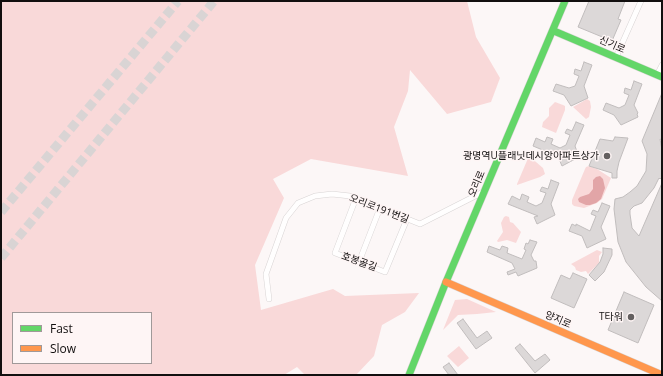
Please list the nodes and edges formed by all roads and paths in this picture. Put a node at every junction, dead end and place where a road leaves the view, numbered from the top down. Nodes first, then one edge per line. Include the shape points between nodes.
1 (566, 1) edge
2 (641, 1) edge
3 (554, 31) junction
4 (616, 58) junction
5 (662, 64) edge
6 (660, 76) edge
7 (485, 190) junction
8 (356, 198) junction
9 (380, 208) junction
10 (407, 219) junction
11 (359, 262) junction
12 (446, 282) junction
13 (269, 298) dead end
14 (409, 375) edge
15 (662, 375) edge

1 - 3 main road, 오리로
2 - 4 street
3 - 4 main road, 신기로
3 - 7 main road, 오리로
4 - 6 main road, 신기로
5 - 6 street
7 - 10 street, 오리로191번길 via 420,224
7 - 12 main road, 오리로
8 - 9 street, 오리로191번길
8 - 11 street, 호봉골길 via 335,253
8 - 13 street, 오리로191번길 via 332,194 315,196 296,204 286,218 266,274
9 - 10 street, 오리로191번길
9 - 11 street
10 - 11 street, 호봉골길 via 385,272
12 - 14 main road, 오리로
12 - 15 main road, 양지로

